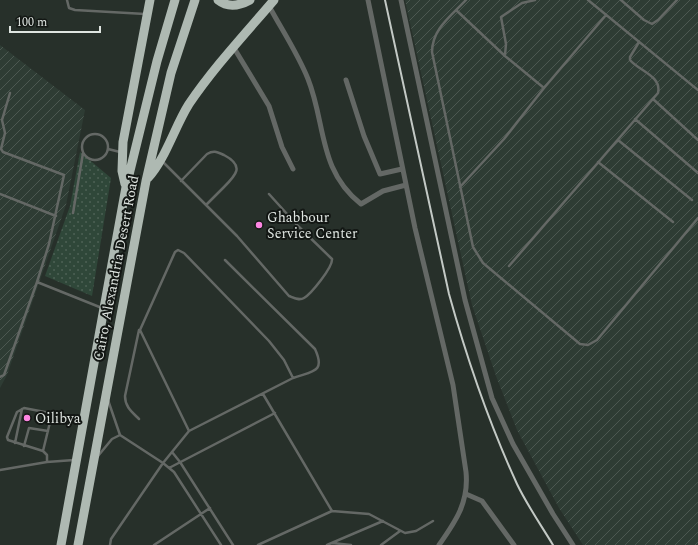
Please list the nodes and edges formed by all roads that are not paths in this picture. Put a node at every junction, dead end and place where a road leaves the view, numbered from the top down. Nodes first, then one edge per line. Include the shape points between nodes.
1 (67, 0) edge
2 (150, 0) edge
3 (175, 0) edge
4 (195, 0) edge
5 (218, 0) edge
6 (250, 0) edge
7 (368, 0) edge
8 (400, 0) edge
9 (466, 0) edge
10 (535, 0) edge
11 (588, 0) edge
12 (621, 0) edge
13 (677, 0) edge
14 (271, 3) edge
15 (456, 10) junction
16 (147, 14) junction
17 (606, 15) junction
18 (639, 42) junction
19 (234, 48) junction
20 (505, 56) junction
21 (346, 80) dead end
22 (544, 88) junction
23 (698, 90) edge
24 (10, 93) dead end
25 (653, 99) junction
26 (635, 120) junction
27 (618, 140) junction
28 (698, 140) edge
29 (108, 149) junction
30 (84, 152) junction
31 (122, 152) junction
32 (161, 159) junction
33 (598, 162) junction
34 (402, 169) junction
35 (294, 170) dead end
36 (698, 173) edge
37 (146, 181) junction
38 (181, 181) junction
39 (406, 185) junction
40 (126, 187) junction
41 (460, 187) junction
42 (0, 194) edge
43 (269, 194) dead end
44 (692, 200) dead end
45 (206, 205) junction
46 (73, 213) dead end
47 (56, 216) junction
48 (698, 218) edge
49 (674, 222) dead end
50 (225, 260) dead end
51 (508, 266) dead end
52 (37, 282) junction
53 (104, 309) junction
54 (140, 330) junction
55 (0, 377) edge
56 (293, 378) junction
57 (106, 394) junction
58 (264, 394) junction
59 (22, 409) junction
60 (274, 413) junction
61 (52, 414) junction
62 (139, 419) dead end
63 (83, 420) junction
64 (48, 431) junction
65 (189, 431) junction
66 (120, 434) junction
67 (14, 443) junction
68 (24, 446) junction
69 (43, 451) junction
70 (172, 452) junction
71 (76, 459) junction
72 (47, 462) junction
73 (93, 462) junction
74 (180, 462) junction
75 (163, 463) junction
76 (169, 468) junction
77 (0, 470) edge
78 (466, 494) junction
79 (210, 508) junction
80 (332, 511) junction
81 (201, 514) junction
82 (433, 521) dead end
83 (383, 522) junction
84 (400, 531) junction
85 (332, 543) junction
86 (61, 545) edge
87 (78, 545) edge
88 (110, 545) edge
89 (154, 545) edge
90 (222, 545) edge
91 (233, 545) edge
92 (258, 545) edge
93 (327, 545) edge
94 (351, 545) edge
95 (381, 545) edge
96 (439, 545) edge
97 (514, 545) edge
98 (573, 545) edge

1 - 16 lane via 69,8 75,10
2 - 16 highway
3 - 40 highway, Cairo, Alexandria Desert Road
4 - 37 highway, Cairo, Alexandria Desert Road via 171,73
5 - 6 highway via 230,6 241,5
7 - 34 street
8 - 98 street via 465,300 492,398 513,444
9 - 15 lane
10 - 20 lane via 522,4 501,17 506,44
11 - 17 lane
12 - 13 lane via 652,24
14 - 19 highway
14 - 39 street via 309,81 330,164 338,178 361,204 383,191
15 - 20 lane
15 - 41 lane via 436,31 432,41 432,52
16 - 31 highway
17 - 18 lane
17 - 22 lane
18 - 23 lane
18 - 25 lane via 630,60 659,84 658,93
19 - 32 highway via 190,103
19 - 35 street via 269,106 282,147
20 - 22 lane
21 - 34 street via 364,136 380,174
22 - 41 lane via 504,139
24 - 47 lane via 2,120 5,133 1,149 3,152 63,174
25 - 26 lane
25 - 28 lane
26 - 27 lane
26 - 36 lane
27 - 33 lane
27 - 44 lane
29 - 30 lane via 106,155 94,160 88,158
29 - 30 lane via 107,142 97,135 85,140
29 - 31 lane
30 - 46 lane
31 - 40 highway via 122,172
32 - 37 highway
32 - 38 lane
33 - 49 lane
33 - 51 lane
34 - 39 street
37 - 57 highway, Cairo, Alexandria Desert Road
38 - 45 lane
38 - 45 lane via 212,151 217,151 236,164 235,176
39 - 78 street via 453,385 466,472
40 - 53 highway, Cairo, Alexandria Desert Road
41 - 48 lane via 473,248 483,263 580,344 588,345 597,340
42 - 47 lane
43 - 45 lane via 332,259 331,268 305,298 298,300 289,296
47 - 52 lane
50 - 56 lane via 315,349 320,360 317,369
52 - 53 lane
52 - 55 lane via 10,360 4,375
53 - 63 highway, Cairo, Alexandria Desert Road
54 - 56 lane via 178,250 184,253 269,341 284,360
54 - 62 lane via 125,396 128,409
54 - 65 lane
56 - 58 lane
57 - 66 lane
57 - 73 highway, Cairo, Alexandria Desert Road
58 - 60 lane
58 - 65 lane
59 - 61 lane
59 - 67 lane
59 - 67 lane via 18,412 7,437 9,442
60 - 74 lane
60 - 80 lane
61 - 63 lane
61 - 64 lane
63 - 71 highway, Cairo, Alexandria Desert Road
64 - 68 lane via 29,428
64 - 69 lane
65 - 70 lane
66 - 73 lane via 112,439
66 - 75 lane
67 - 68 lane
68 - 69 lane
69 - 72 lane via 47,455
70 - 74 lane
70 - 75 lane
71 - 72 lane
71 - 86 highway, Cairo, Alexandria Desert Road
72 - 77 lane
73 - 87 highway, Cairo, Alexandria Desert Road
74 - 76 lane
74 - 79 lane
75 - 76 lane
75 - 88 lane via 111,539
76 - 81 lane
78 - 96 street via 460,515
78 - 97 street via 482,501
79 - 81 lane
79 - 91 lane
80 - 83 lane via 369,514
80 - 92 lane
81 - 89 lane
81 - 90 lane
82 - 84 lane via 410,534
83 - 84 lane
83 - 85 lane
84 - 95 lane
85 - 93 lane
85 - 94 lane

